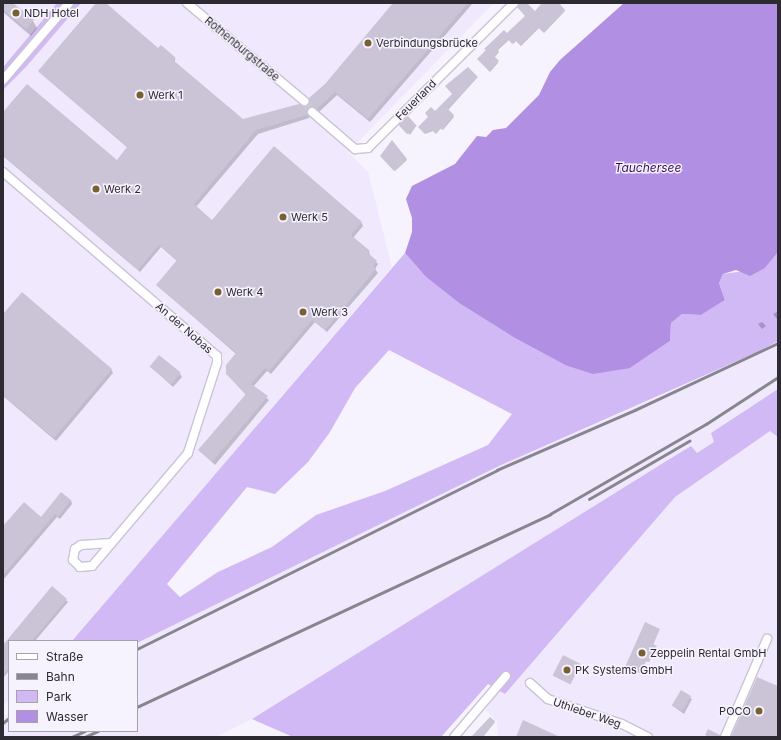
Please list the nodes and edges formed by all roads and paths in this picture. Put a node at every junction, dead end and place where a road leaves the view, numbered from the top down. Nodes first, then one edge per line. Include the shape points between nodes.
1 (69, 3) edge
2 (187, 3) edge
3 (514, 3) edge
4 (3, 80) edge
5 (304, 101) tunnel mouth
6 (312, 112) tunnel mouth
7 (3, 172) edge
8 (111, 543) junction
9 (767, 639) dead end
10 (506, 676) dead end
11 (530, 683) dead end
12 (454, 737) edge
13 (648, 737) edge
14 (725, 737) edge

1 - 4 street
2 - 5 street, Rothenburgstraße
3 - 6 street, Feuerland via 368,148 355,149
7 - 8 street, An der Nobas via 216,356 217,363 188,453
8 - 8 street, An der Nobas via 81,545 75,549 73,560 80,567 88,568
9 - 14 street
10 - 12 street
11 - 13 street, Uthleber Weg via 548,699 622,724

